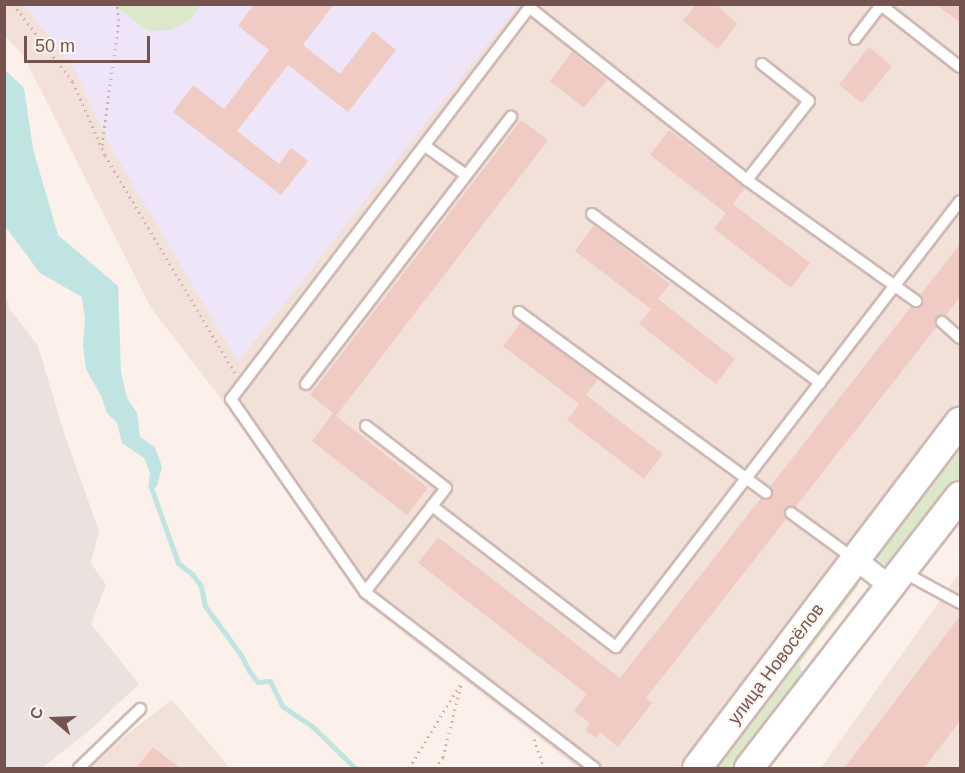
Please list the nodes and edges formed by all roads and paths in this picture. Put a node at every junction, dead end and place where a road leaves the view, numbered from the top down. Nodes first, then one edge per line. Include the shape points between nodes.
1 (13, 4) edge
2 (117, 4) edge
3 (531, 6) edge
4 (855, 39) dead end
5 (762, 64) dead end
6 (960, 67) edge
7 (511, 117) dead end
8 (102, 146) junction
9 (425, 146) junction
10 (466, 175) junction
11 (747, 180) junction
12 (960, 201) edge
13 (592, 214) dead end
14 (896, 286) junction
15 (916, 301) dead end
16 (519, 312) dead end
17 (942, 322) dead end
18 (960, 338) edge
19 (820, 383) junction
20 (306, 384) dead end
21 (242, 385) junction
22 (960, 422) edge
23 (366, 426) dead end
24 (746, 477) junction
25 (766, 493) dead end
26 (960, 496) edge
27 (432, 506) junction
28 (791, 513) dead end
29 (855, 559) junction
30 (896, 579) junction
31 (365, 592) junction
32 (960, 603) edge
33 (470, 672) junction
34 (460, 684) junction
35 (140, 708) dead end
36 (528, 718) junction
37 (79, 768) edge
38 (409, 768) edge
39 (435, 768) edge
40 (544, 768) edge
41 (594, 768) edge
42 (697, 768) edge
43 (749, 768) edge

1 - 8 path via 73,82
2 - 8 path via 119,20
3 - 9 lane
3 - 11 lane
4 - 6 lane via 881,5
5 - 11 lane via 809,101
7 - 10 lane
8 - 21 path
9 - 10 lane
9 - 21 lane
10 - 20 lane
11 - 14 lane
12 - 14 lane
13 - 19 lane
14 - 15 lane
14 - 19 lane
16 - 24 lane
17 - 18 lane
19 - 24 lane
21 - 31 lane via 231,399
22 - 29 main road, улица Новосёлов
23 - 27 lane via 446,488
24 - 25 lane
24 - 27 lane via 616,647
26 - 30 main road
27 - 31 lane
28 - 29 lane
29 - 30 street
29 - 42 main road, улица Новосёлов
30 - 32 lane
30 - 43 main road
31 - 33 lane
33 - 34 path
33 - 36 lane
34 - 38 path
34 - 39 path via 443,757
35 - 37 lane
36 - 40 path
36 - 41 lane

